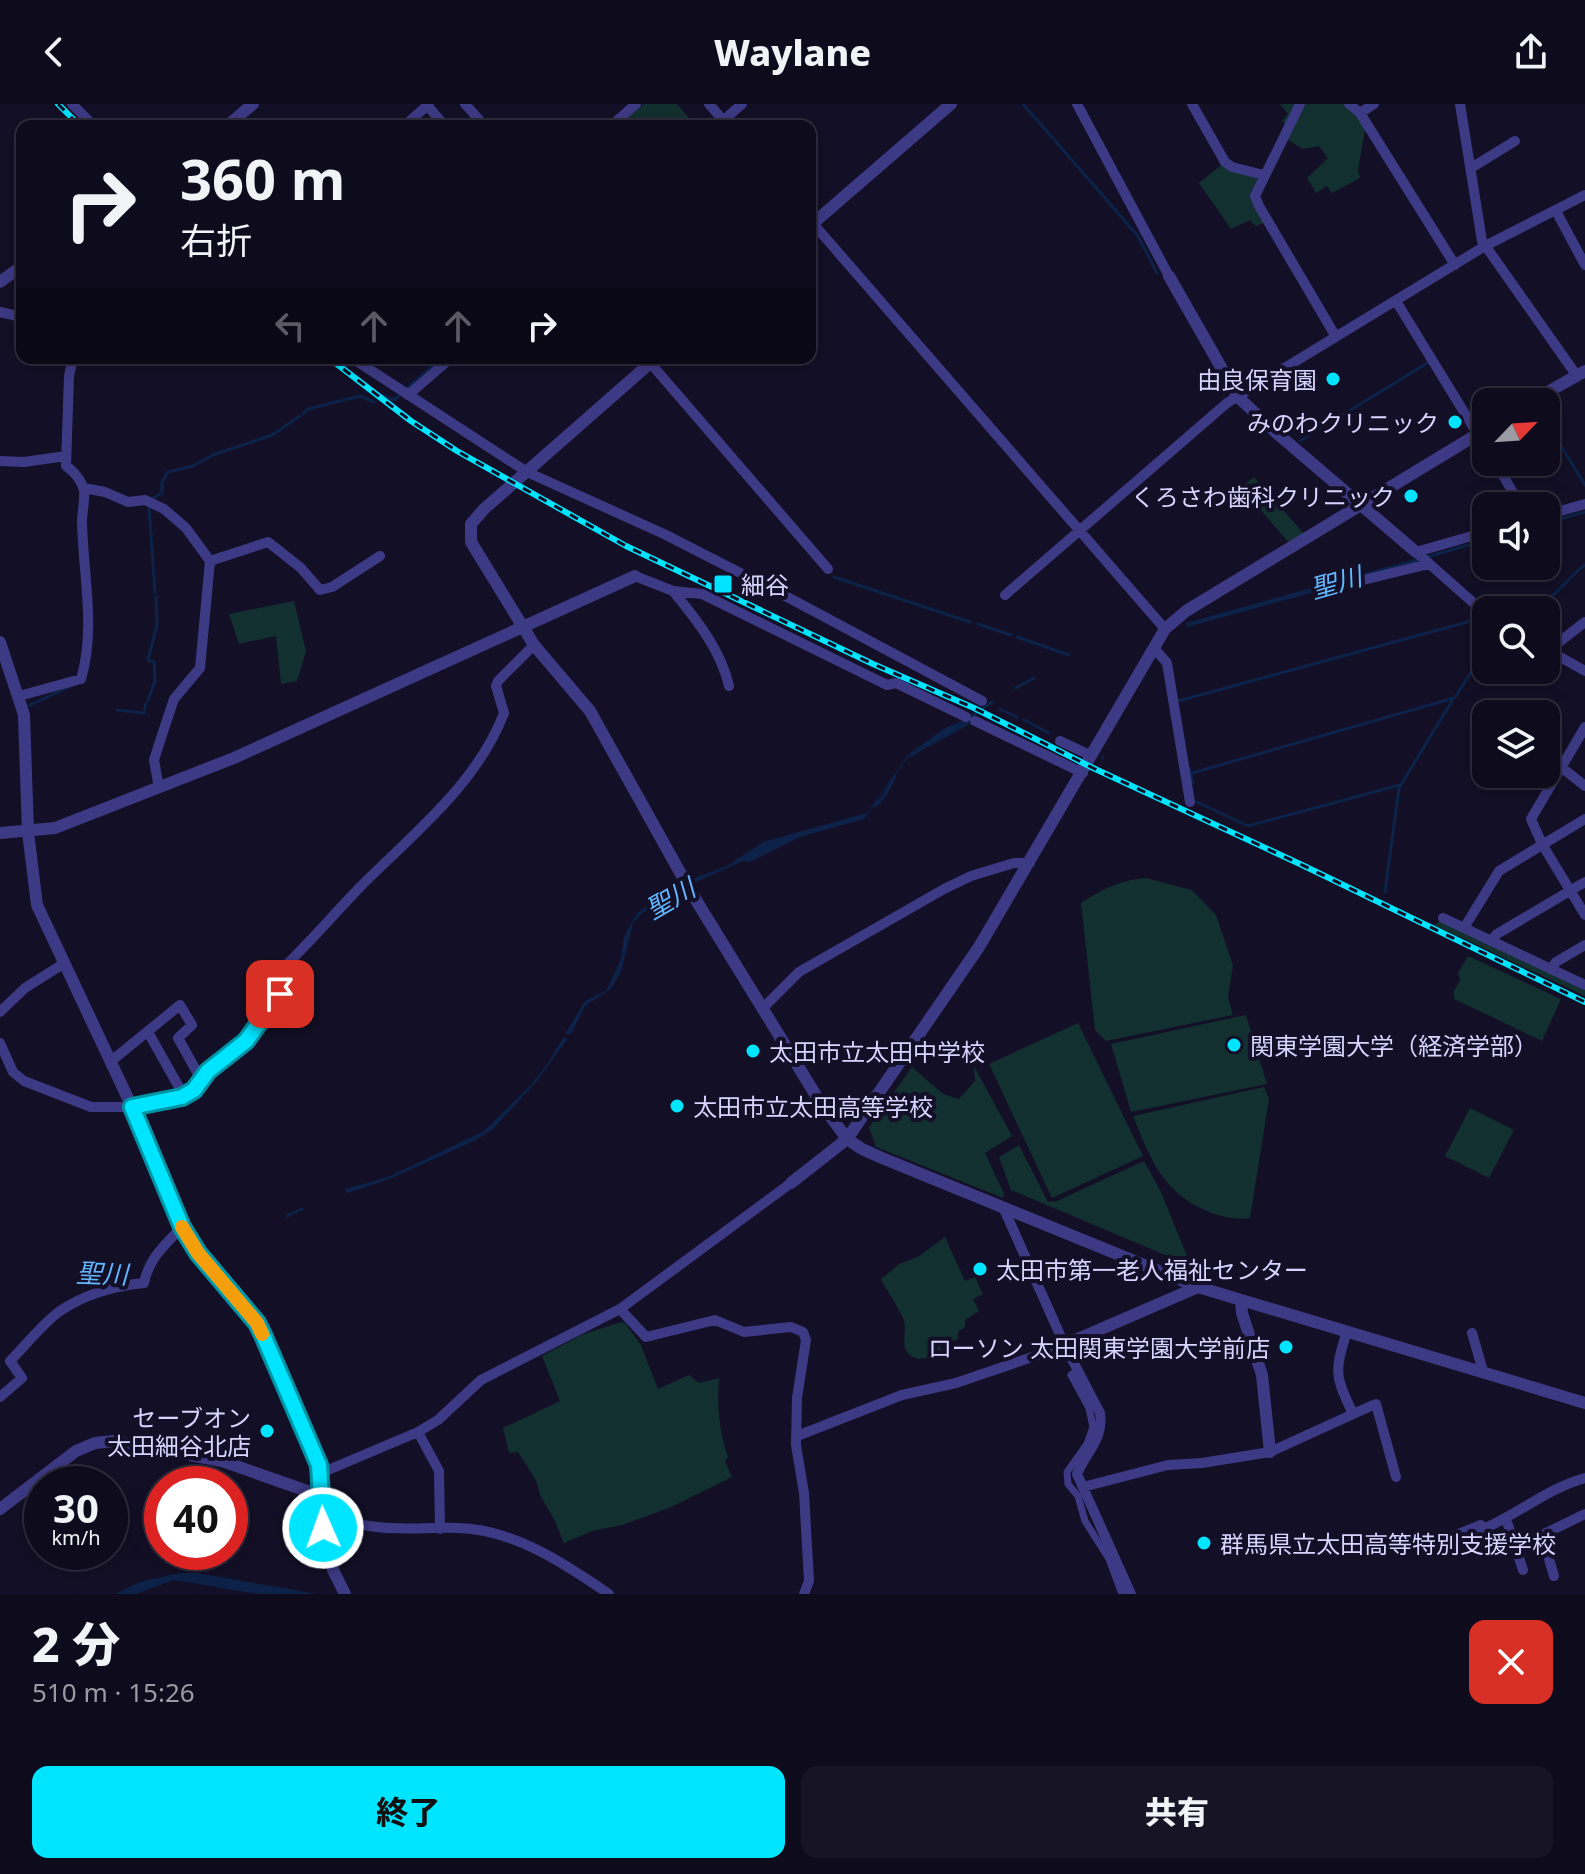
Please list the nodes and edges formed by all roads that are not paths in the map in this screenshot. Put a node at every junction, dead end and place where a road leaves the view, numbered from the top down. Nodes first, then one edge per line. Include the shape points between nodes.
1 (72, 104) edge
2 (253, 104) edge
3 (465, 104) edge
4 (636, 104) edge
5 (742, 104) edge
6 (951, 104) edge
7 (1077, 104) edge
8 (1192, 104) edge
9 (1300, 104) edge
10 (1349, 104) edge
11 (1374, 104) edge
12 (1460, 104) edge
13 (427, 105) edge
14 (1360, 113) junction
15 (88, 120) edge
16 (239, 120) edge
17 (411, 120) edge
18 (479, 120) edge
19 (618, 120) edge
20 (727, 120) edge
21 (1515, 141) dead end
22 (1471, 168) junction
23 (1264, 175) junction
24 (1585, 195) edge
25 (1556, 211) junction
26 (816, 219) edge
27 (816, 229) edge
28 (1485, 246) junction
29 (1455, 265) junction
30 (1585, 265) edge
31 (1169, 276) joint
32 (1396, 301) junction
33 (1336, 337) junction
34 (72, 364) edge
35 (361, 364) edge
36 (444, 364) edge
37 (647, 364) edge
38 (654, 364) edge
39 (1581, 374) edge
40 (1556, 388) edge
41 (408, 395) junction
42 (1238, 397) junction
43 (1472, 416) edge
44 (1472, 437) edge
45 (66, 456) junction
46 (0, 461) edge
47 (527, 472) junction
48 (84, 488) junction
49 (1585, 504) edge
50 (1362, 507) junction
51 (1560, 511) edge
52 (1079, 532) junction
53 (1472, 538) edge
54 (380, 556) dead end
55 (1423, 558) junction
56 (210, 561) junction
57 (828, 569) dead end
58 (635, 576) joint
59 (1359, 581) dead end
60 (673, 591) junction
61 (1005, 595) dead end
62 (1472, 602) edge
63 (1585, 622) edge
64 (522, 626) junction
65 (1165, 629) junction
66 (1560, 640) edge
67 (0, 642) edge
68 (534, 645) junction
69 (1154, 648) junction
70 (1560, 657) edge
71 (1585, 671) edge
72 (729, 686) dead end
73 (19, 696) junction
74 (982, 701) dead end
75 (1585, 728) edge
76 (1060, 741) dead end
77 (1092, 756) junction
78 (1561, 767) junction
79 (1083, 773) junction
80 (1585, 786) edge
81 (159, 788) junction
82 (1190, 802) dead end
83 (1585, 819) edge
84 (28, 832) junction
85 (0, 833) edge
86 (1542, 844) junction
87 (1030, 863) junction
88 (1585, 882) edge
89 (1570, 891) junction
90 (1585, 915) edge
91 (1443, 918) dead end
92 (1464, 928) junction
93 (1491, 941) junction
94 (1585, 945) edge
95 (63, 964) junction
96 (1551, 969) junction
97 (1585, 985) edge
98 (762, 1009) junction
99 (0, 1012) edge
100 (148, 1032) junction
101 (0, 1043) edge
102 (110, 1062) junction
103 (202, 1081) junction
104 (184, 1096) junction
105 (132, 1107) junction
106 (847, 1139) junction
107 (791, 1183) joint
108 (1003, 1207) junction
109 (182, 1227) junction
110 (1198, 1287) junction
111 (1241, 1301) junction
112 (620, 1309) junction
113 (1347, 1331) junction
114 (1472, 1333) dead end
115 (1065, 1346) junction
116 (1050, 1351) joint
117 (1483, 1371) junction
118 (1074, 1373) dead end
119 (0, 1397) edge
120 (1585, 1403) edge
121 (1353, 1414) junction
122 (418, 1432) junction
123 (797, 1436) junction
124 (1270, 1452) junction
125 (321, 1473) junction
126 (1396, 1477) dead end
127 (1585, 1478) edge
128 (1083, 1487) junction
129 (322, 1492) junction
130 (0, 1509) edge
131 (322, 1511) junction
132 (1585, 1514) edge
133 (1506, 1519) junction
134 (440, 1529) junction
135 (1438, 1542) dead end
136 (1523, 1570) dead end
137 (1554, 1576) dead end
138 (343, 1591) edge
139 (609, 1594) edge
140 (804, 1594) edge
141 (1122, 1594) edge
142 (1131, 1594) edge

1 - 15 street
2 - 16 street
3 - 18 street
4 - 19 street
5 - 20 street
6 - 26 street
7 - 31 street
8 - 23 street via 1225,162
9 - 23 street
10 - 14 street
11 - 14 street
12 - 22 street
13 - 17 street
14 - 29 street
21 - 22 street
22 - 28 street
23 - 33 street via 1255,196 1259,206
24 - 25 street
25 - 28 street
25 - 30 street
27 - 52 street
28 - 29 street
28 - 39 street
29 - 32 street
31 - 42 street
32 - 33 street
32 - 43 street
33 - 42 street
34 - 45 street
35 - 41 street
36 - 41 street
37 - 47 street
38 - 57 street
39 - 40 street
41 - 47 street
42 - 50 street
42 - 52 street
44 - 50 street
45 - 46 street
45 - 48 street via 66,466
47 - 64 street via 471,524 471,542
47 - 74 street via 664,534
48 - 56 street via 164,509
48 - 73 street via 88,602 81,679
49 - 51 street
50 - 55 street
50 - 65 street via 1186,611
52 - 61 street
52 - 65 street
53 - 55 street
54 - 56 street via 320,590 268,542
55 - 59 street
55 - 62 street
56 - 81 street via 200,668 174,699 156,751
58 - 60 street
58 - 64 street
60 - 72 street via 697,620
60 - 79 street via 702,594
63 - 66 street
64 - 68 street
64 - 81 street
65 - 69 street
67 - 73 street
68 - 98 street via 590,711
68 - 103 street via 498,681 504,713 488,750 425,824 267,983 280,994 246,1041
69 - 77 street
69 - 82 street via 1167,663
70 - 71 street
73 - 84 street
75 - 78 street
76 - 77 street
77 - 79 street
78 - 80 street
78 - 86 street via 1532,815
79 - 87 street
81 - 84 street via 55,828
83 - 86 street
84 - 85 street
84 - 95 street via 37,905
86 - 89 street
86 - 92 street via 1499,871
87 - 98 street via 971,876 944,889 799,972
87 - 106 street
88 - 89 street
89 - 90 street
89 - 93 street
91 - 92 street
92 - 93 street
93 - 96 street
94 - 96 street
95 - 99 street
95 - 102 street
96 - 97 street
98 - 106 street
100 - 102 street
100 - 103 street via 180,1005 192,1025 178,1038
100 - 104 street
101 - 105 street via 13,1072 24,1081 91,1107
102 - 105 street
103 - 104 street
104 - 105 street
105 - 109 street
106 - 107 street
106 - 108 street
107 - 112 street
108 - 110 street
108 - 115 street
109 - 119 street via 157,1253 144,1283 95,1293 60,1311 10,1361 22,1378
109 - 125 street via 257,1323
110 - 111 street
110 - 115 street
111 - 113 street
111 - 124 street via 1262,1375
112 - 122 street via 481,1380
112 - 123 street via 646,1337 715,1320 744,1332 799,1328 806,1340
113 - 117 street
113 - 121 street via 1336,1367
114 - 117 street
115 - 116 street
115 - 128 street via 1102,1425 1078,1470
116 - 123 street via 902,1395
117 - 120 street
118 - 141 street via 1093,1427 1067,1472 1068,1484
121 - 124 street
121 - 126 street via 1375,1404
122 - 125 street
122 - 134 street via 439,1471
123 - 140 street via 809,1581
124 - 128 street via 1168,1465
125 - 129 street
127 - 133 street
128 - 142 street
129 - 130 street via 222,1461 114,1441 76,1451
129 - 131 street
131 - 134 street via 365,1526
131 - 138 street via 329,1559
132 - 137 street via 1542,1535
133 - 135 street
133 - 136 street
134 - 139 street via 467,1529 526,1544

